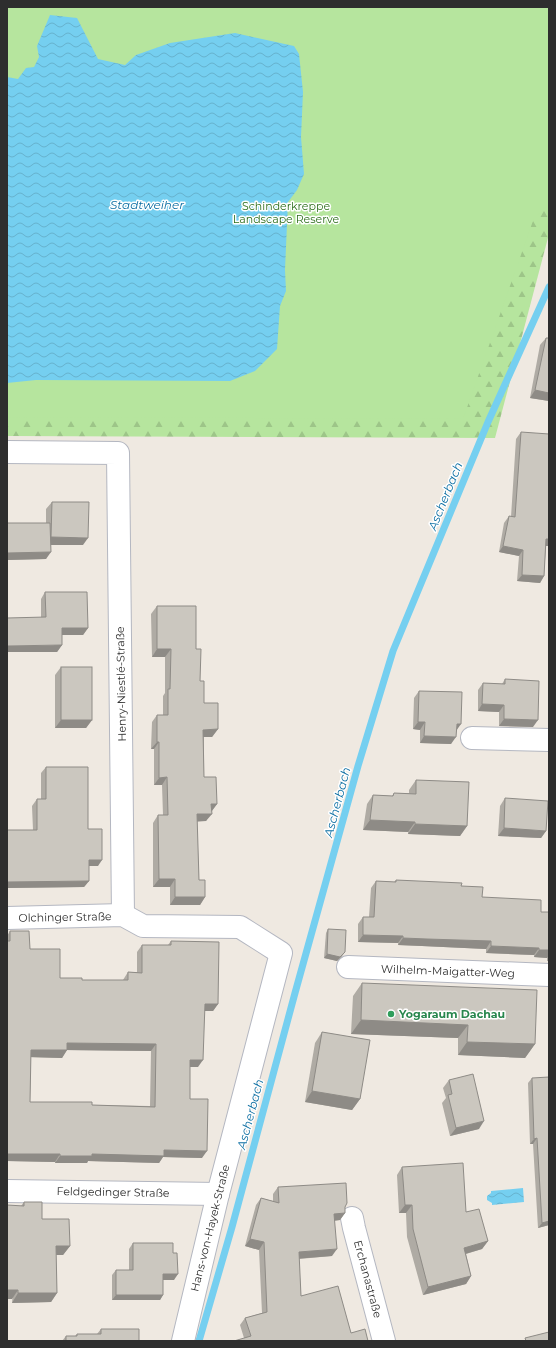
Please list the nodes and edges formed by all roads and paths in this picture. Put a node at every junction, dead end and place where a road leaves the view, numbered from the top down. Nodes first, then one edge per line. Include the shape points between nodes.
1 (7, 452) edge
2 (472, 738) dead end
3 (549, 740) edge
4 (123, 915) junction
5 (7, 918) edge
6 (281, 953) joint
7 (348, 967) dead end
8 (549, 975) edge
9 (7, 1191) edge
10 (218, 1194) junction
11 (352, 1218) dead end
12 (183, 1341) edge
13 (384, 1341) edge

1 - 4 street, Henry-Niestlé-Straße via 118,453
2 - 3 street
4 - 5 street, Olchinger Straße
4 - 6 street, Olchinger Straße via 143,926 240,927
6 - 10 street, Hans-von-Hayek-Straße
7 - 8 street, Wilhelm-Maigatter-Weg
9 - 10 street, Feldgedinger Straße
10 - 12 street, Hans-von-Hayek-Straße
11 - 13 street, Erchanastraße

